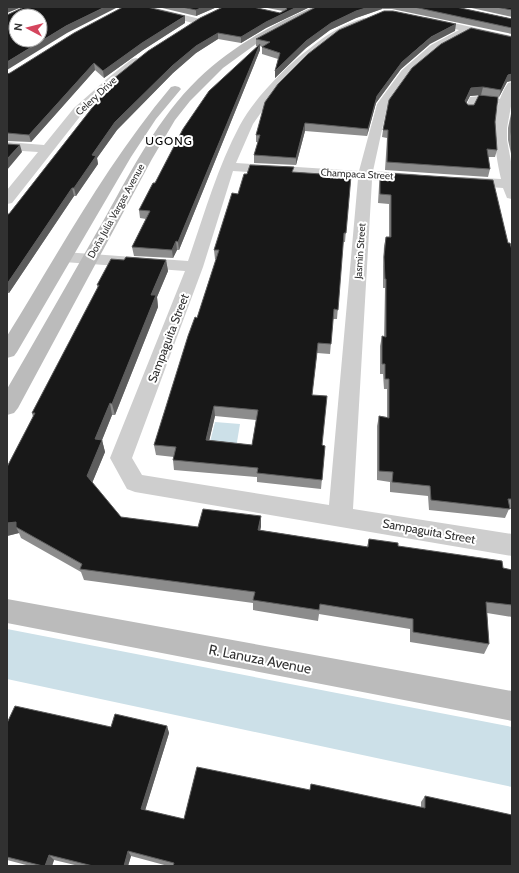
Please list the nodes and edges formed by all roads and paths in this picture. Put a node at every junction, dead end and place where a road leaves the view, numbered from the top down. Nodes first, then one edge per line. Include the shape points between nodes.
1 (141, 7) edge
2 (302, 7) edge
3 (320, 7) edge
4 (209, 15) edge
5 (375, 16) edge
6 (415, 18) edge
7 (197, 21) junction
8 (184, 29) edge
9 (469, 29) junction
10 (512, 39) edge
11 (144, 55) edge
12 (512, 85) edge
13 (506, 102) junction
14 (469, 109) edge
15 (7, 146) edge
16 (47, 149) junction
17 (227, 167) junction
18 (365, 174) junction
19 (426, 178) edge
20 (449, 180) edge
21 (511, 188) edge
22 (7, 200) edge
23 (64, 257) junction
24 (90, 259) junction
25 (195, 267) junction
26 (7, 352) edge
27 (7, 408) edge
28 (340, 516) junction
29 (512, 546) edge
30 (7, 611) edge
31 (512, 706) edge

1 - 7 street
2 - 23 main road, Doña Julia Vargas Avenue via 280,15 238,38 204,63 173,91 124,157
3 - 24 main road, Doña Julia Vargas Avenue via 252,40 219,65 190,92 170,118 145,159
4 - 7 street
5 - 17 street, Sampaguita Street via 335,33 302,58 273,88 247,124
6 - 9 street
7 - 8 street
9 - 10 street
9 - 18 street, Jasmin Street via 435,47 406,72 381,107
11 - 16 street, Celery Drive via 78,111
12 - 13 street
13 - 14 lane via 473,99
13 - 21 street via 499,134 501,155
15 - 16 street
16 - 22 street, Celery Drive
17 - 18 street, Champaca Street
17 - 25 street, Sampaguita Street
18 - 19 street, Champaca Street
18 - 28 street, Jasmin Street
20 - 21 street
23 - 24 street
23 - 26 main road, Doña Julia Vargas Avenue
24 - 25 street
24 - 27 main road, Doña Julia Vargas Avenue
25 - 28 street, Sampaguita Street via 121,458 135,483
28 - 29 street, Sampaguita Street
30 - 31 main road, R. Lanuza Avenue

